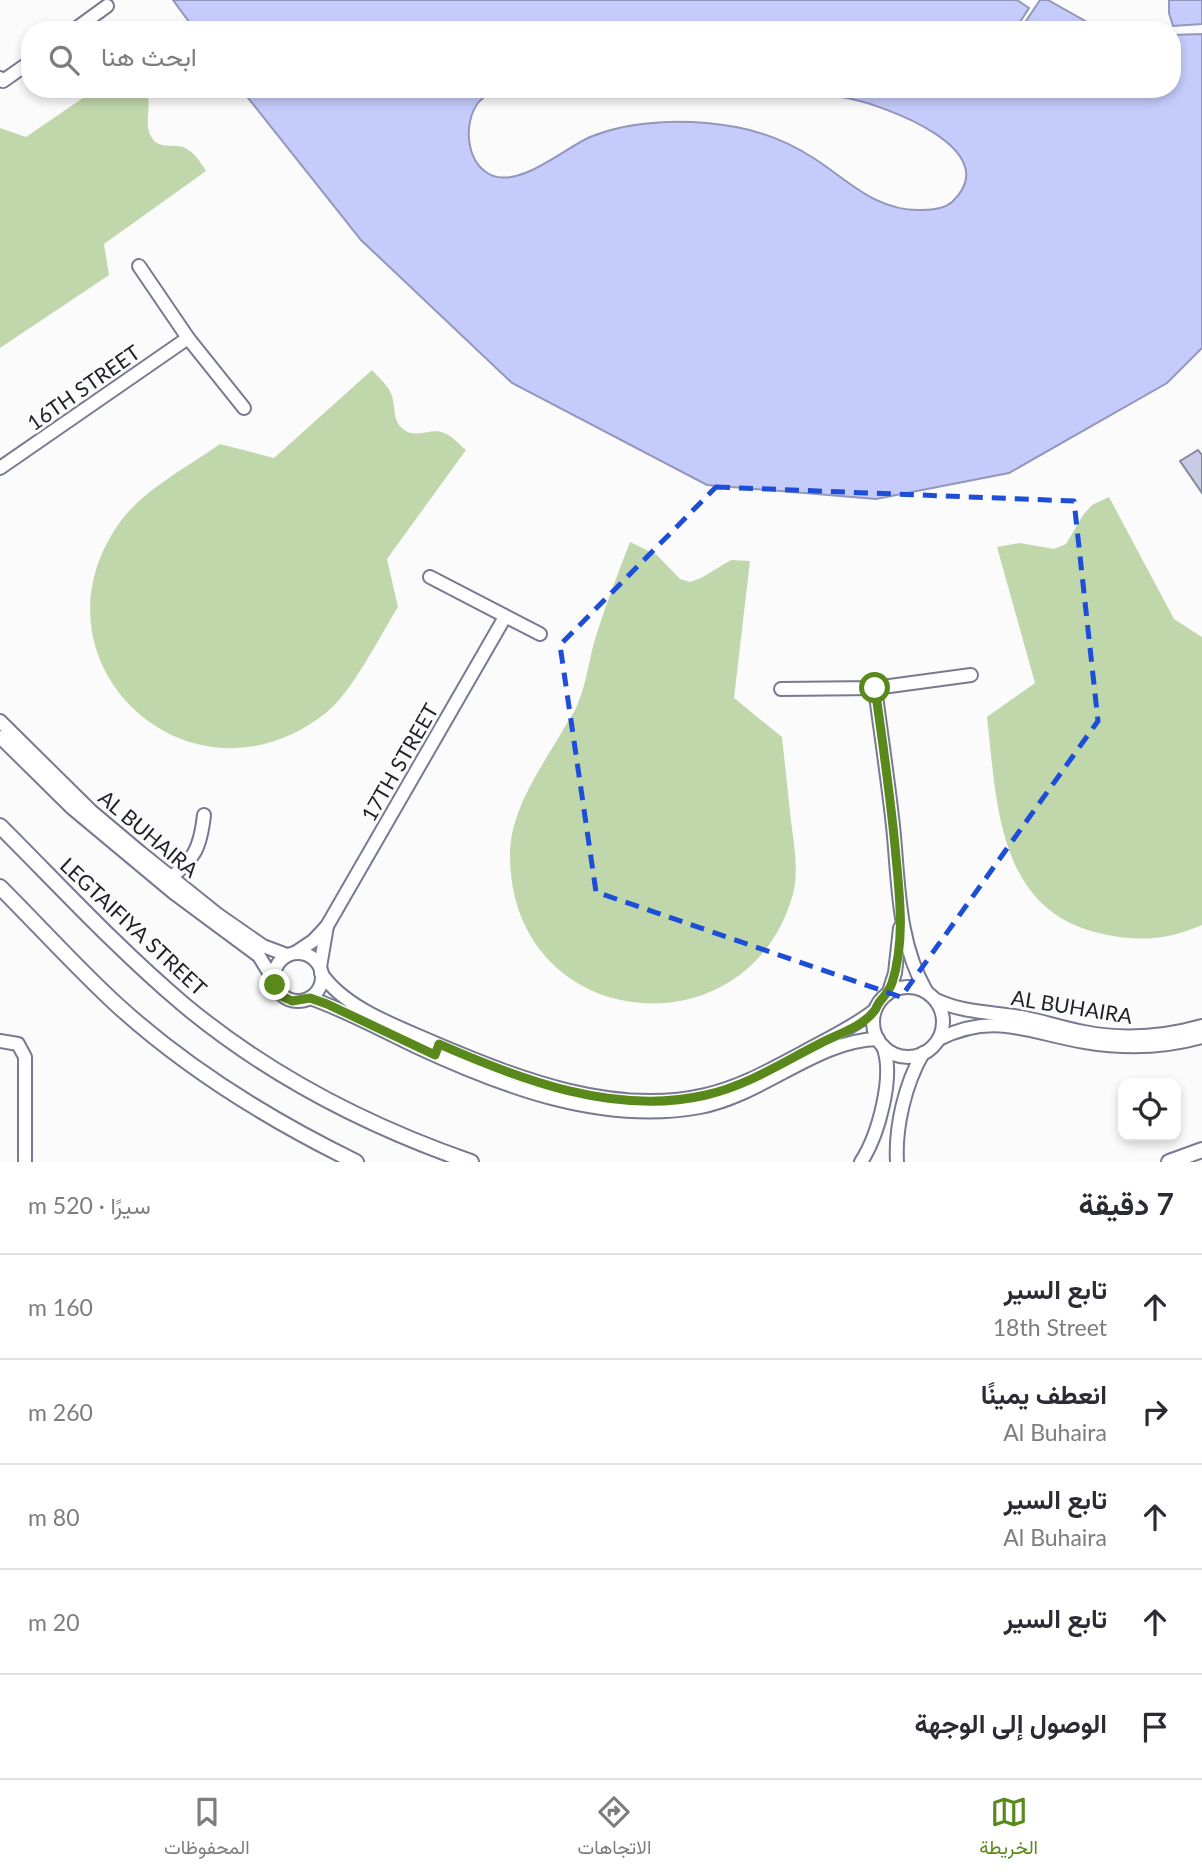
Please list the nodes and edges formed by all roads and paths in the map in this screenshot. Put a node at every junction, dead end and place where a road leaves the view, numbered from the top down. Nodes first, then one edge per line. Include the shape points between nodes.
1 (107, 6) dead end
2 (86, 21) edge
3 (21, 68) edge
4 (1, 80) edge
5 (139, 266) dead end
6 (188, 338) junction
7 (244, 408) dead end
8 (0, 468) edge
9 (430, 577) dead end
10 (505, 617) junction
11 (540, 634) dead end
12 (971, 675) dead end
13 (875, 688) junction
14 (781, 689) dead end
15 (0, 721) edge
16 (0, 737) edge
17 (29, 758) junction
18 (204, 815) dead end
19 (0, 825) edge
20 (168, 881) junction
21 (0, 887) edge
22 (901, 920) junction
23 (327, 926) junction
24 (291, 954) junction
25 (321, 970) junction
26 (273, 979) junction
27 (889, 992) junction
28 (931, 996) junction
29 (310, 998) junction
30 (875, 1010) junction
31 (1202, 1026) edge
32 (1202, 1037) edge
33 (1092, 1038) junction
34 (939, 1039) junction
35 (0, 1041) edge
36 (881, 1043) junction
37 (437, 1049) junction
38 (923, 1054) junction
39 (774, 1074) junction
40 (887, 1078) junction
41 (910, 1084) junction
42 (877, 1122) junction
43 (900, 1126) junction
44 (1202, 1150) edge
45 (25, 1162) edge
46 (356, 1162) edge
47 (471, 1162) edge
48 (861, 1162) edge
49 (897, 1162) edge
50 (1169, 1162) edge

1 - 2 street
3 - 4 street
5 - 6 street
6 - 7 street
6 - 8 street, 16TH STREET
9 - 10 street
10 - 11 street
10 - 23 street, 17TH STREET
12 - 13 street
13 - 14 street
13 - 22 street
15 - 17 street, AL BUHAIRA
16 - 17 street, AL BUHAIRA
17 - 20 street, AL BUHAIRA
18 - 20 street via 197,852
19 - 47 street, LEGTAIFIYA STREET via 149,974 244,1050 359,1116
20 - 24 street, AL BUHAIRA via 263,946
20 - 26 street, AL BUHAIRA via 259,956
21 - 46 street via 107,996 158,1040 250,1105
22 - 27 street
22 - 28 street via 911,964
23 - 24 street, 17TH STREET
23 - 25 street, 17TH STREET
24 - 25 street via 312,958
24 - 26 street via 278,963
25 - 29 street via 321,984
25 - 37 street via 344,998
26 - 29 street via 286,999 299,1002
27 - 28 street via 911,987
27 - 30 street
28 - 33 street, AL BUHAIRA via 959,1010 1024,1017
28 - 34 street via 944,1019
29 - 37 street
30 - 36 street via 874,1030
30 - 39 street
31 - 33 street, AL BUHAIRA via 1151,1036
32 - 33 street, AL BUHAIRA via 1139,1048
33 - 34 street, AL BUHAIRA via 996,1024
34 - 38 street
35 - 45 street via 18,1044 25,1057
36 - 38 street via 902,1056
36 - 39 street via 858,1040
36 - 40 street via 888,1061
37 - 39 street via 606,1102 694,1097
38 - 41 street
40 - 41 street
40 - 42 street
41 - 43 street
42 - 43 street
42 - 48 street via 870,1149
43 - 49 street
44 - 50 street

